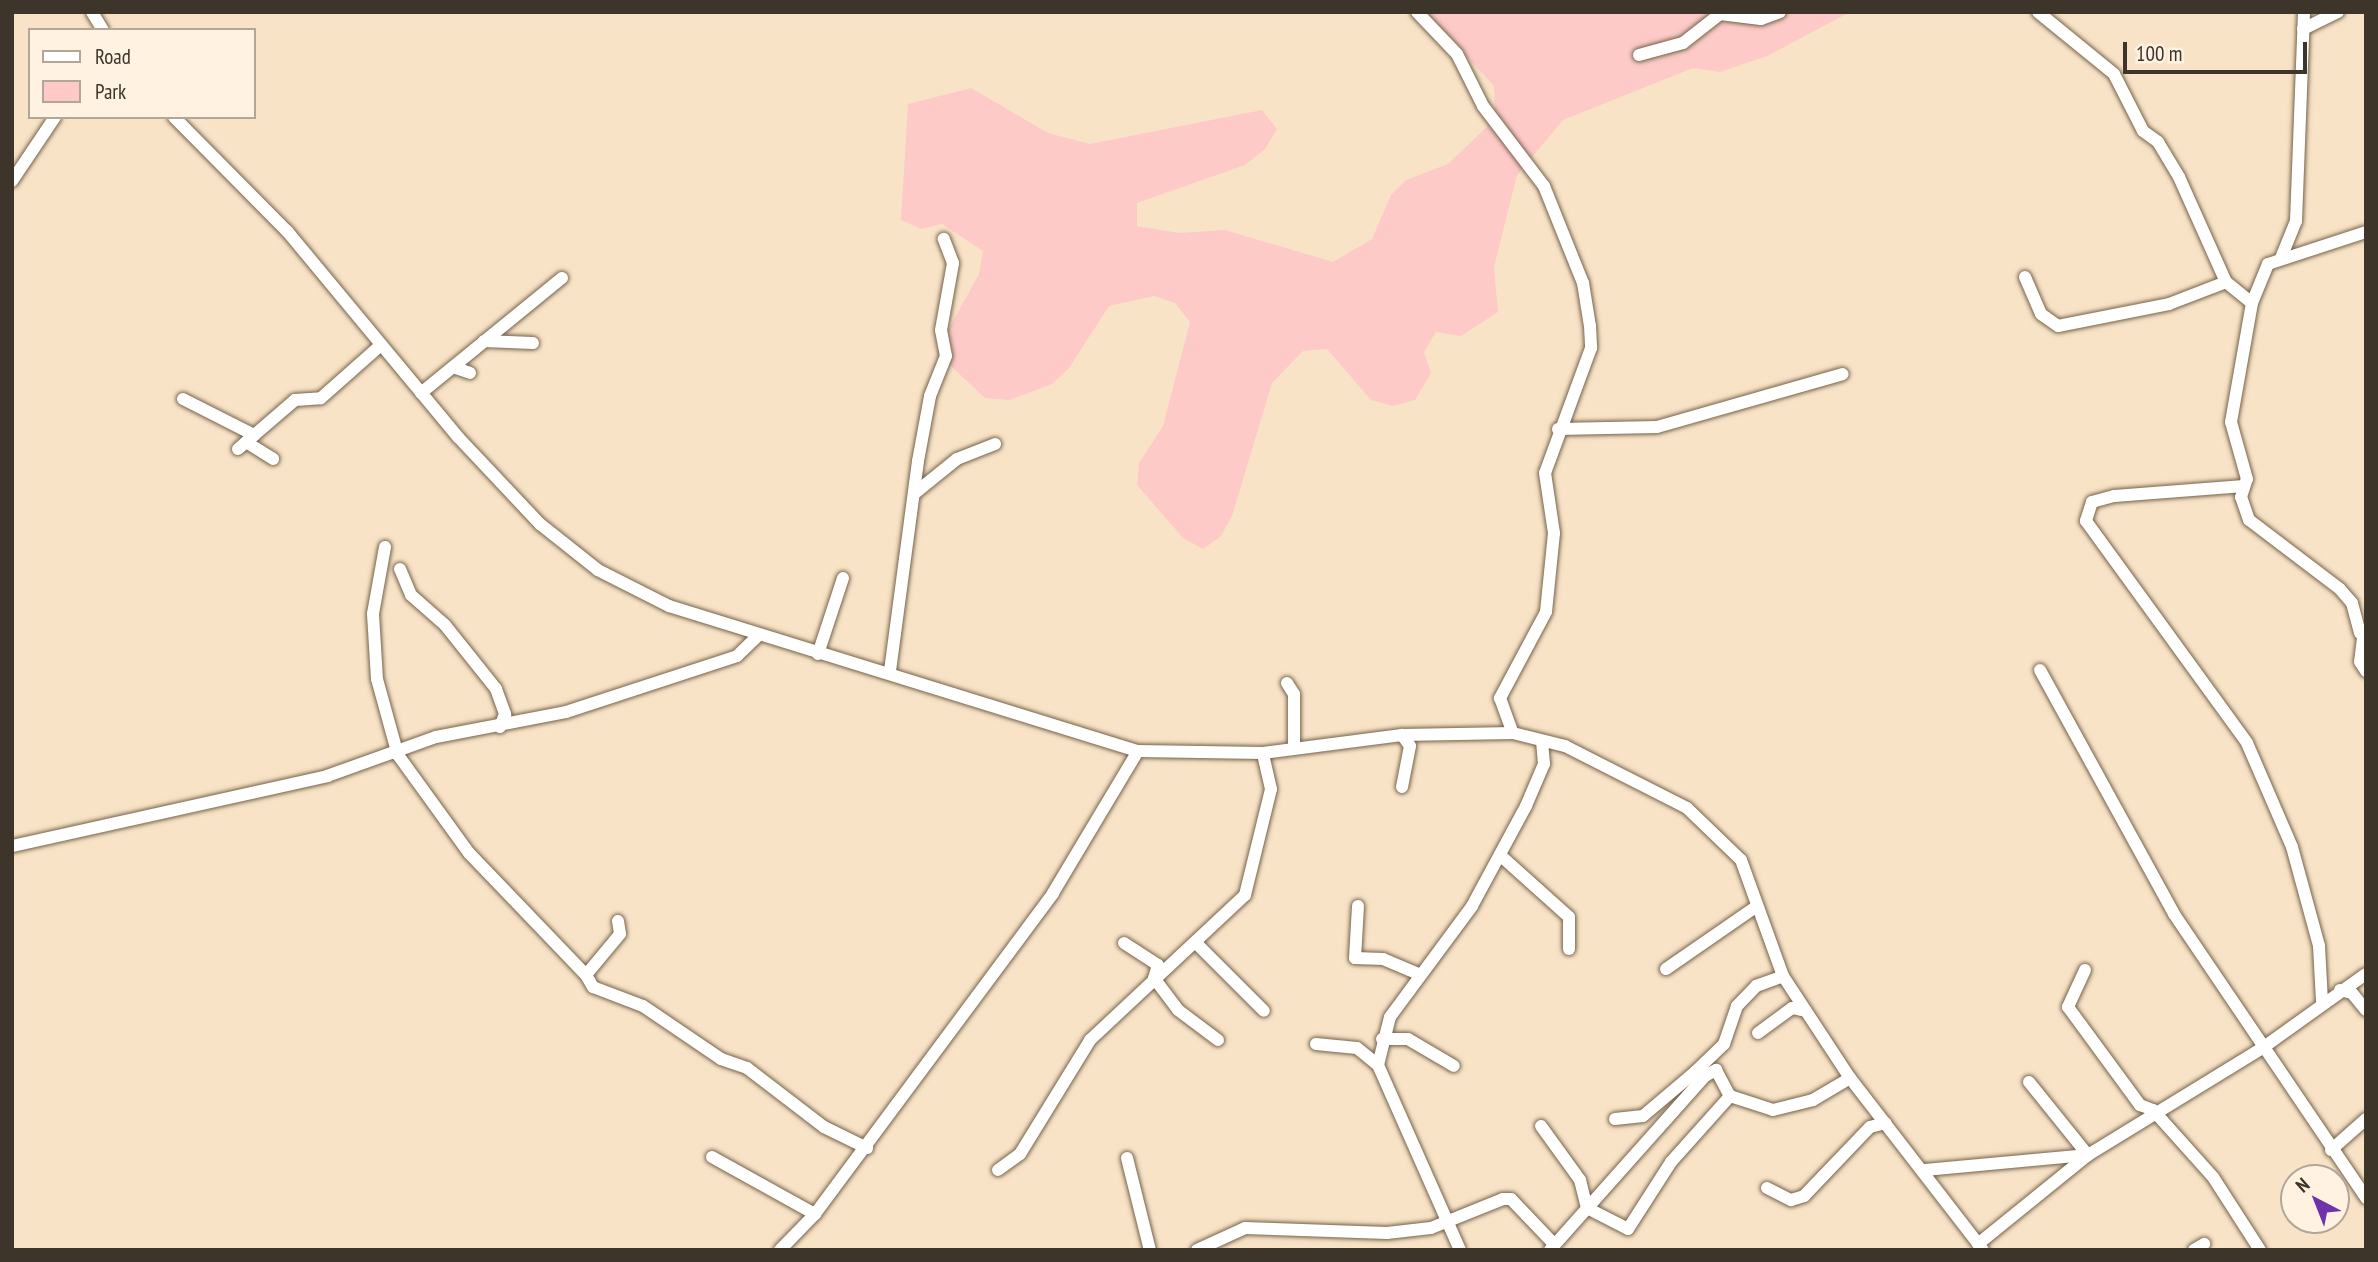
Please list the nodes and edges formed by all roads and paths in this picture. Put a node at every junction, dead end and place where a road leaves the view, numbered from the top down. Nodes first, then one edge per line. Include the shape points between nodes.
1 (92, 12) edge
2 (1417, 12) edge
3 (1780, 12) edge
4 (2038, 12) edge
5 (2304, 12) edge
6 (2338, 12) edge
7 (102, 28) edge
8 (2303, 29) junction
9 (1639, 55) dead end
10 (54, 119) edge
11 (176, 119) edge
12 (12, 181) edge
13 (2366, 232) edge
14 (944, 239) dead end
15 (2281, 258) junction
16 (2025, 277) dead end
17 (562, 278) dead end
18 (2226, 282) junction
19 (2252, 303) junction
20 (484, 341) junction
21 (533, 343) dead end
22 (381, 345) junction
23 (453, 367) junction
24 (470, 373) dead end
25 (1843, 374) dead end
26 (421, 393) junction
27 (183, 399) dead end
28 (1558, 429) junction
29 (246, 442) junction
30 (995, 444) dead end
31 (273, 459) dead end
32 (2244, 486) junction
33 (915, 493) junction
34 (385, 547) dead end
35 (400, 569) dead end
36 (843, 578) dead end
37 (2363, 631) edge
38 (759, 635) junction
39 (818, 654) junction
40 (2040, 670) dead end
41 (890, 671) junction
42 (2366, 671) edge
43 (1287, 683) dead end
44 (500, 727) junction
45 (1513, 733) junction
46 (1402, 736) junction
47 (1542, 741) junction
48 (1294, 747) junction
49 (1138, 751) junction
50 (1263, 753) junction
51 (398, 755) junction
52 (1402, 787) dead end
53 (12, 846) edge
54 (1501, 856) junction
55 (1358, 906) dead end
56 (1757, 906) junction
57 (618, 921) dead end
58 (1124, 943) dead end
59 (1198, 945) junction
60 (1569, 949) dead end
61 (1666, 969) dead end
62 (2085, 970) dead end
63 (1416, 973) junction
64 (2366, 974) edge
65 (586, 975) junction
66 (1783, 976) junction
67 (1154, 978) junction
68 (2340, 990) junction
69 (2322, 1001) junction
70 (2366, 1010) edge
71 (1264, 1011) dead end
72 (1806, 1011) junction
73 (1758, 1033) dead end
74 (1382, 1038) junction
75 (1218, 1040) dead end
76 (1316, 1044) dead end
77 (2264, 1047) junction
78 (1378, 1065) junction
79 (1454, 1066) dead end
80 (1850, 1078) junction
81 (2029, 1082) dead end
82 (1730, 1096) junction
83 (2153, 1110) junction
84 (1615, 1119) dead end
85 (2366, 1119) edge
86 (1885, 1123) junction
87 (1541, 1126) dead end
88 (867, 1148) junction
89 (2331, 1150) junction
90 (2088, 1155) junction
91 (712, 1157) dead end
92 (1127, 1158) dead end
93 (998, 1170) dead end
94 (1925, 1170) junction
95 (1767, 1188) dead end
96 (2366, 1198) edge
97 (1587, 1208) junction
98 (816, 1214) junction
99 (1444, 1224) junction
100 (1552, 1247) edge
101 (1980, 1247) edge
102 (780, 1250) edge
103 (1150, 1250) edge
104 (1197, 1250) edge
105 (1460, 1250) edge
106 (2260, 1250) edge

1 - 7 street
2 - 28 street via 1457,54 1483,106 1544,186 1583,283 1591,348
3 - 9 street via 1761,19 1720,14 1683,43
4 - 18 street via 2114,74 2131,98 2143,131 2158,142 2179,177
5 - 8 street
6 - 8 street
8 - 15 street via 2296,221
10 - 12 street
11 - 22 street via 287,232
13 - 15 street
14 - 33 street via 953,263 941,330 946,356 930,396
15 - 19 street via 2268,264
16 - 18 street via 2041,314 2058,326 2169,304
17 - 20 street
18 - 19 street
19 - 32 street via 2231,422
20 - 21 street
20 - 23 street
22 - 26 street
22 - 29 street via 321,398 295,400
23 - 24 street
23 - 26 street
25 - 28 street via 1657,427
26 - 38 street via 540,524 598,570 668,606
27 - 29 street
28 - 45 street via 1545,473 1554,533 1546,612 1500,698
29 - 31 street
30 - 33 street via 957,459
32 - 37 street via 2249,520 2340,589 2352,603
32 - 69 street via 2114,496 2092,502 2086,521 2247,743 2292,847 2319,946
33 - 41 street
34 - 51 street via 373,614 377,678
35 - 44 street via 411,595 444,625 496,689 505,714
36 - 39 street
37 - 42 street
38 - 39 street
38 - 44 street via 737,656
39 - 41 street
40 - 77 street via 2174,915
41 - 49 street
43 - 48 street via 1294,694
44 - 51 street via 436,737
45 - 46 street
45 - 47 street
46 - 48 street
46 - 52 street via 1410,746
47 - 54 street via 1539,780
47 - 56 street via 1641,781 1687,808 1741,860
48 - 50 street
49 - 50 street
49 - 88 street via 1054,893
50 - 59 street via 1271,789 1245,895
51 - 53 street
51 - 65 street via 469,853
54 - 60 street via 1569,917 1574,930
54 - 63 street via 1472,906
55 - 63 street via 1355,958 1383,959
56 - 61 street
56 - 66 street
57 - 65 street via 620,934
58 - 67 street via 1158,965
59 - 67 street
59 - 71 street
62 - 83 street via 2068,1007 2140,1105
63 - 74 street
64 - 68 street
65 - 88 street via 593,987 643,1006 721,1059 747,1068 824,1127
66 - 72 street
66 - 84 street via 1756,986 1737,1006 1724,1044 1695,1072 1643,1116
67 - 75 street via 1178,1010
67 - 93 street via 1090,1040 1020,1154
68 - 69 street
68 - 70 street via 2352,993
69 - 77 street
72 - 73 street via 1792,1008
72 - 80 street
74 - 78 street
74 - 79 street via 1408,1039
76 - 78 street via 1357,1048
77 - 83 street
77 - 89 street
78 - 99 street via 1409,1124
80 - 82 street via 1813,1100 1773,1110
80 - 86 street
81 - 90 street
82 - 97 street via 1671,1162 1628,1229
82 - 97 street via 1716,1070 1704,1076
83 - 90 street
83 - 106 street via 2213,1177
85 - 89 street
86 - 94 street
86 - 95 street via 1870,1127 1804,1196 1791,1200
87 - 97 street via 1580,1180
88 - 98 street
89 - 96 street
90 - 94 street
90 - 101 street
91 - 98 street
92 - 103 street
94 - 101 street
97 - 100 street
98 - 102 street
99 - 100 street via 1493,1200 1511,1199
99 - 104 street via 1387,1233 1245,1228
99 - 105 street

